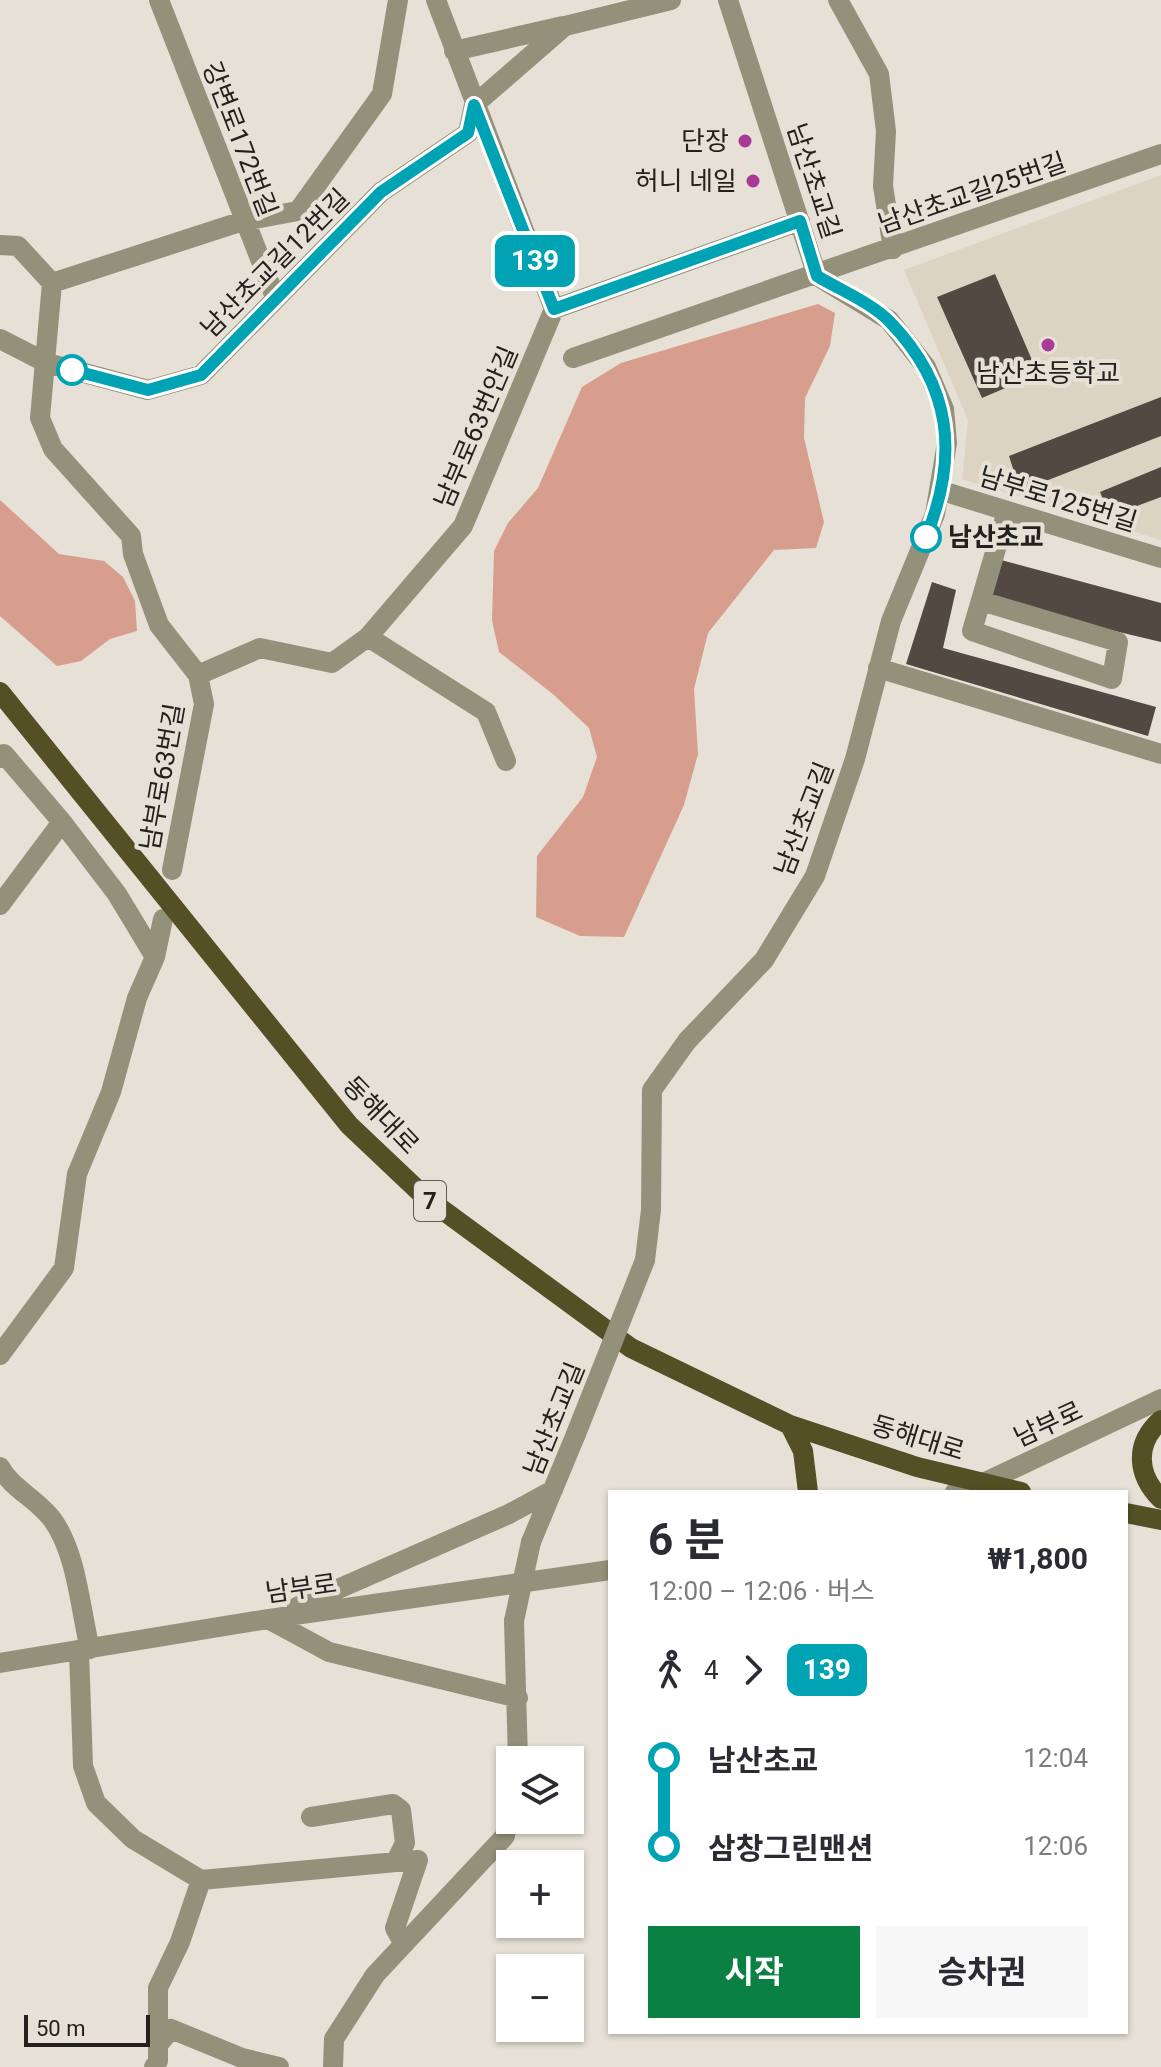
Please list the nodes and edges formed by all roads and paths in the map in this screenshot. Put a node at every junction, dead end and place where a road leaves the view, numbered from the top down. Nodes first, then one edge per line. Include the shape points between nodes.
1 (159, 0) edge
2 (398, 0) edge
3 (436, 0) edge
4 (671, 0) edge
5 (728, 0) edge
6 (838, 0) edge
7 (565, 26) junction
8 (454, 51) junction
9 (474, 105) junction
10 (1161, 154) edge
11 (243, 221) junction
12 (800, 221) junction
13 (0, 245) edge
14 (893, 249) junction
15 (817, 276) junction
16 (52, 283) junction
17 (275, 297) junction
18 (554, 309) junction
19 (0, 339) edge
20 (573, 358) dead end
21 (47, 363) junction
22 (939, 490) junction
23 (1007, 511) junction
24 (1161, 558) edge
25 (981, 601) junction
26 (368, 637) junction
27 (878, 668) junction
28 (198, 675) junction
29 (0, 692) edge
30 (1161, 754) edge
31 (0, 758) edge
32 (506, 761) dead end
33 (62, 822) junction
34 (172, 870) dead end
35 (0, 905) edge
36 (163, 919) dead end
37 (155, 957) junction
38 (0, 1355) edge
39 (1161, 1399) edge
40 (1161, 1420) edge
41 (790, 1425) junction
42 (3, 1480) edge
43 (981, 1484) junction
44 (553, 1490) junction
45 (808, 1490) edge
46 (962, 1490) edge
47 (1011, 1490) edge
48 (1161, 1499) edge
49 (1128, 1513) edge
50 (1161, 1520) edge
51 (608, 1570) edge
52 (268, 1619) junction
53 (84, 1650) junction
54 (0, 1663) edge
55 (518, 1698) junction
56 (518, 1746) edge
57 (311, 1817) dead end
58 (505, 1834) edge
59 (396, 1861) junction
60 (201, 1880) junction
61 (404, 1944) junction
62 (158, 2045) junction
63 (154, 2067) edge
64 (279, 2067) edge
65 (333, 2067) edge

1 - 11 street, 강변로172번길
2 - 11 street via 382,94 342,154 298,211
3 - 8 street
4 - 7 street, 남산초교길12번길
5 - 12 street, 남산초교길
6 - 14 street via 879,74 886,131 883,186
7 - 8 street
7 - 9 street, 남산초교길12번길
8 - 9 street
9 - 17 street, 남산초교길12번길 via 468,133 381,192
9 - 18 street
10 - 14 street, 남산초교길25번길
11 - 16 street
11 - 17 street, 강변로172번길
12 - 15 street, 남산초교길
12 - 18 street
13 - 16 street via 18,246
14 - 15 street, 남산초교길25번길
15 - 20 street, 남산초교길25번길
15 - 22 street, 남산초교길 via 889,320 926,367 944,409 947,443
16 - 21 street, 남부로63번길
17 - 21 street, 남산초교길12번길 via 201,375 148,390
18 - 26 street, 남부로63번안길 via 463,526
19 - 21 street, 남산초교길12번길
21 - 28 street, 남부로63번길 via 40,418 53,449 131,536 159,625
22 - 23 street, 남부로125번길
22 - 27 street, 남산초교길
23 - 24 street, 남부로125번길
23 - 25 street
25 - 25 street via 972,631 1112,679 1118,642
26 - 28 street, 남부로63번안길 via 332,663 260,648
26 - 32 street via 486,712
27 - 30 street
27 - 44 street, 남산초교길, bridge via 855,759 815,876 764,960 687,1041 652,1090 645,1260
28 - 34 street, 남부로63번길 via 204,704
29 - 41 main road, 동해대로 / 7 via 349,1125 414,1187 631,1348
31 - 33 street via 4,754
33 - 35 street
33 - 37 street via 117,894
36 - 37 street
37 - 38 street via 137,998 111,1092 77,1174 64,1268
39 - 43 street, 남부로
40 - 48 main road via 1143,1447 1140,1469
41 - 43 main road, 동해대로 / 7
41 - 45 main road via 803,1451
42 - 53 street via 36,1502 64,1540
43 - 46 street, 남부로
43 - 47 main road, 동해대로 / 7
44 - 52 street
44 - 55 street, 남산초교길, bridge via 531,1542 514,1621
49 - 50 main road
51 - 52 street, 남부로
52 - 53 street, 남부로
52 - 55 street via 329,1652
53 - 54 street, 남부로
53 - 60 street via 83,1766 96,1803 133,1839
55 - 56 street, 남산초교길
57 - 59 street via 393,1804 401,1810 405,1843
58 - 61 street
59 - 60 street
59 - 61 street via 418,1860 395,1928
60 - 62 street via 158,1988
61 - 65 street via 375,1975 334,2039
62 - 63 street
62 - 64 street via 171,2029

